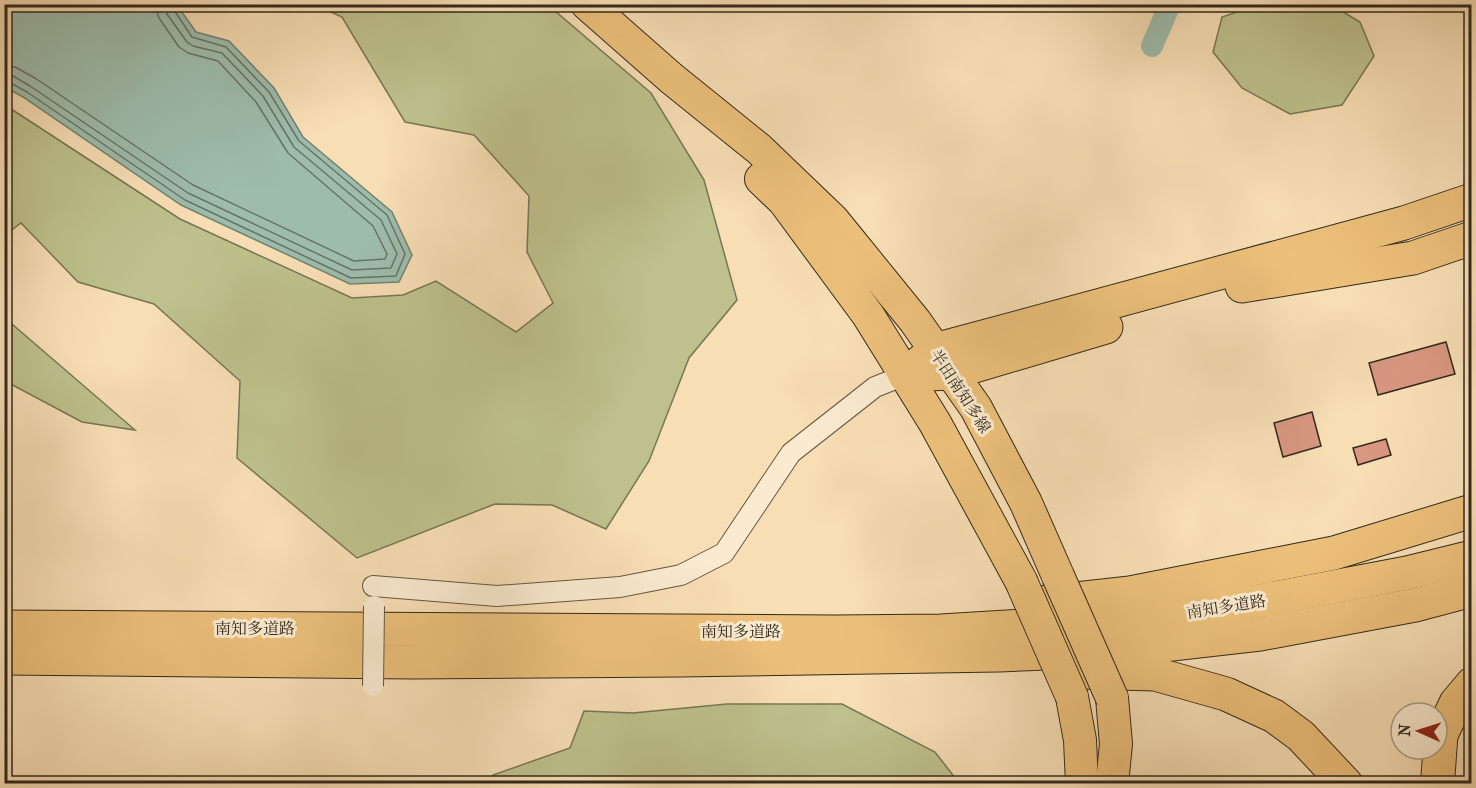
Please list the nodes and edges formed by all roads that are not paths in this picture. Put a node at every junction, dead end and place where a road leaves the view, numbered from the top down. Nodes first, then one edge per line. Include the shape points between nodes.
1 (587, 4) edge
2 (672, 78) junction
3 (1472, 200) edge
4 (1472, 238) edge
5 (943, 362) junction
6 (905, 375) junction
7 (1472, 511) edge
8 (1472, 557) edge
9 (373, 586) dead end
10 (1472, 590) edge
11 (374, 606) dead end
12 (4, 627) edge
13 (941, 631) junction
14 (4, 658) edge
15 (680, 660) junction
16 (1472, 684) edge
17 (373, 686) dead end
18 (1082, 783) edge
19 (1112, 783) edge
20 (1346, 783) edge
21 (1439, 783) edge

1 - 2 main road, 半田南知多線
2 - 5 main road, 半田南知多線 via 759,149 832,220 915,321
2 - 6 main road, 半田南知多線 via 703,124 784,201 868,315
3 - 5 highway via 1404,224
4 - 5 highway via 1413,258 1240,287
5 - 6 highway
5 - 19 main road, 半田南知多線, bridge via 976,408 1026,503 1112,698 1116,744
6 - 9 street via 875,387 791,453 724,553 681,574 620,587 497,596
6 - 18 main road, 半田南知多線, bridge via 936,423 1021,581 1072,698 1080,740
7 - 13 highway via 1334,553 1130,593 966,611
8 - 13 highway, 南知多道路 via 1265,600 1142,618
10 - 15 highway, 南知多道路 via 1415,605 1260,634 1119,650
11 - 17 street, bridge
12 - 13 highway, 南知多道路
14 - 15 highway, 南知多道路
15 - 20 highway via 707,678 1035,671 1155,674 1226,694 1274,716 1300,736
16 - 21 highway via 1456,703 1442,735

